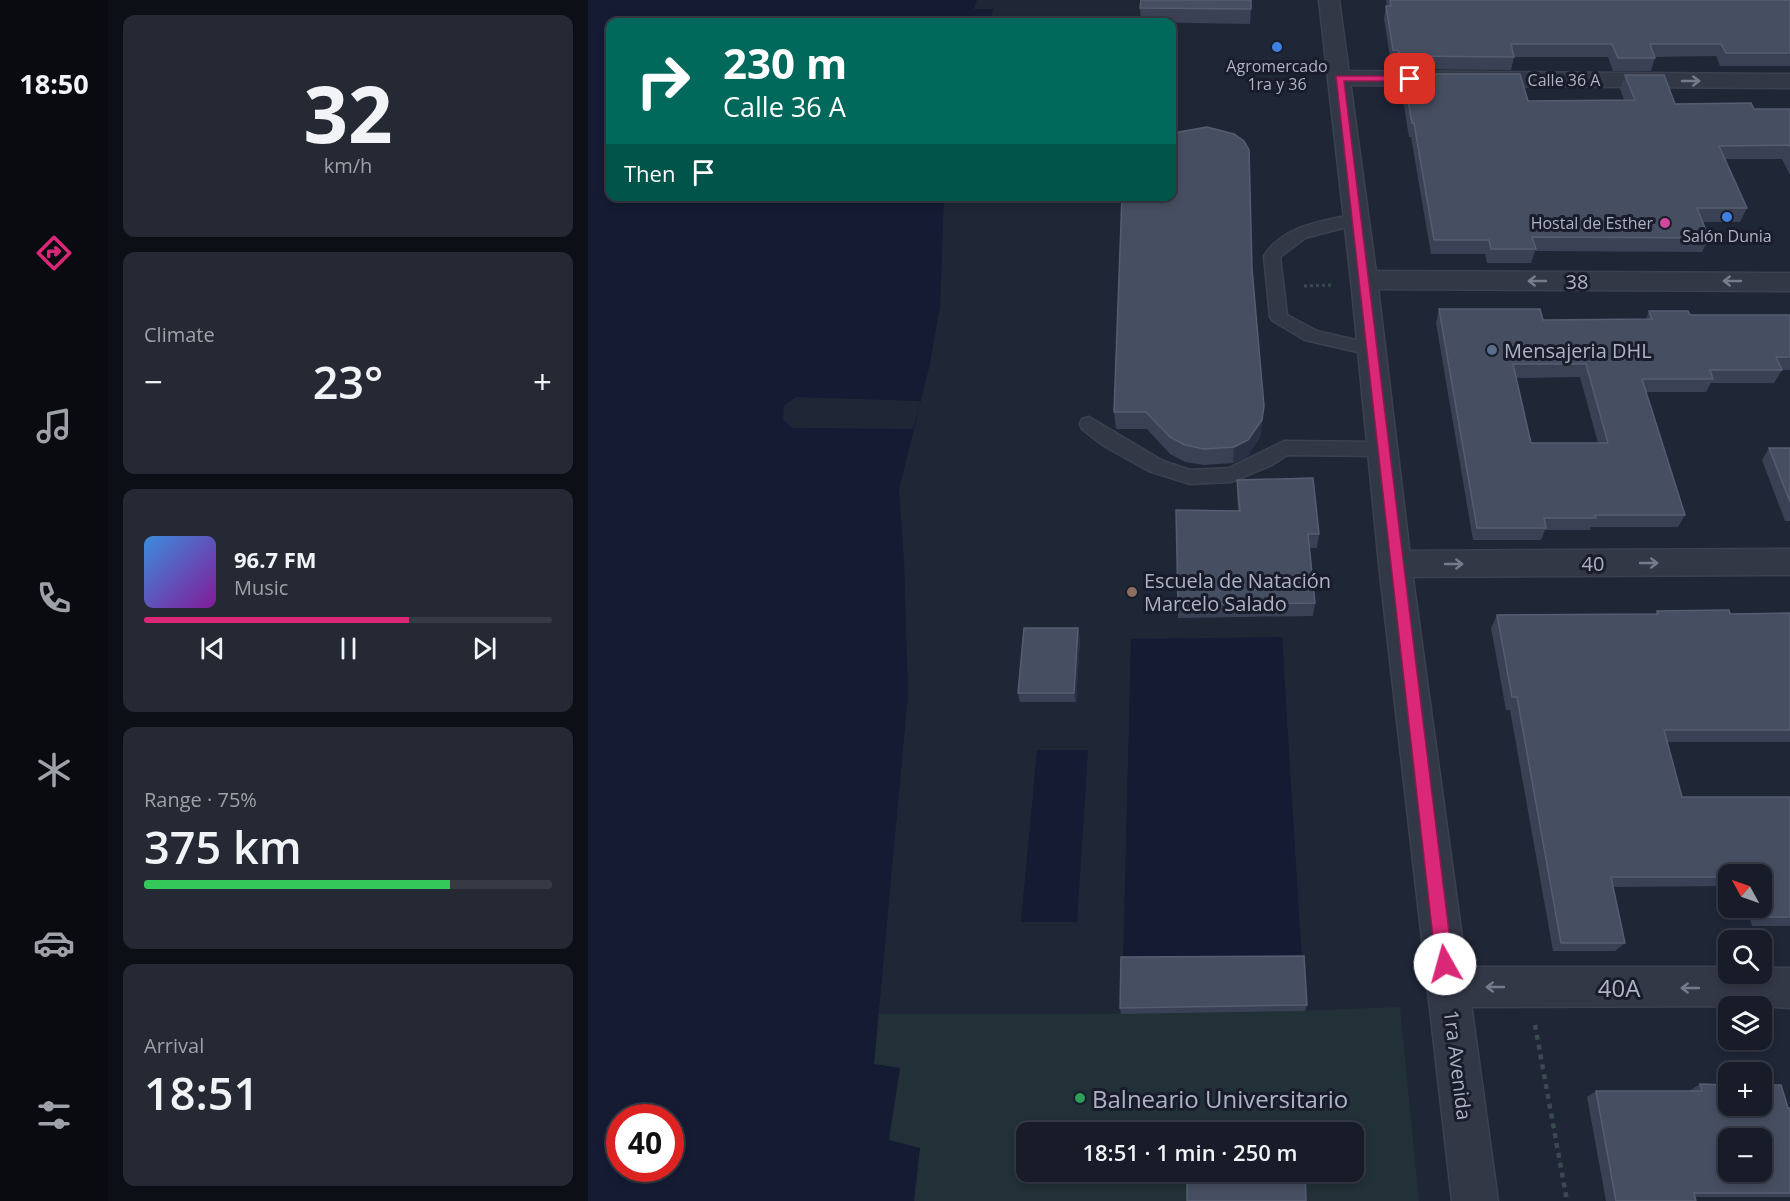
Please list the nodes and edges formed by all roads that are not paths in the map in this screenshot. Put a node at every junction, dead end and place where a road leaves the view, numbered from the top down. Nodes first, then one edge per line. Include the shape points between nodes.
1 (1329, 0) edge
2 (1339, 78) junction
3 (1790, 81) edge
4 (1356, 219) junction
5 (1364, 280) junction
6 (1790, 282) edge
7 (1371, 348) junction
8 (1089, 424) dead end
9 (1382, 450) junction
10 (1790, 562) edge
11 (1395, 564) junction
12 (1448, 987) junction
13 (1790, 988) edge
14 (1475, 1201) edge

1 - 2 street, 1ra Avenida
2 -> 3 street, Calle 36 A
2 - 4 street, 1ra Avenida
4 - 5 street, 1ra Avenida
4 - 7 lane via 1306,231 1282,243 1272,256 1279,317 1308,337
6 -> 5 street, 38
5 - 7 street, 1ra Avenida
7 - 9 street, 1ra Avenida
8 - 9 lane via 1156,466 1190,477 1231,475 1284,448
9 - 11 street, 1ra Avenida
11 -> 10 street, 40
11 - 12 street, 1ra Avenida
13 -> 12 street, 40A
12 - 14 street, 1ra Avenida

